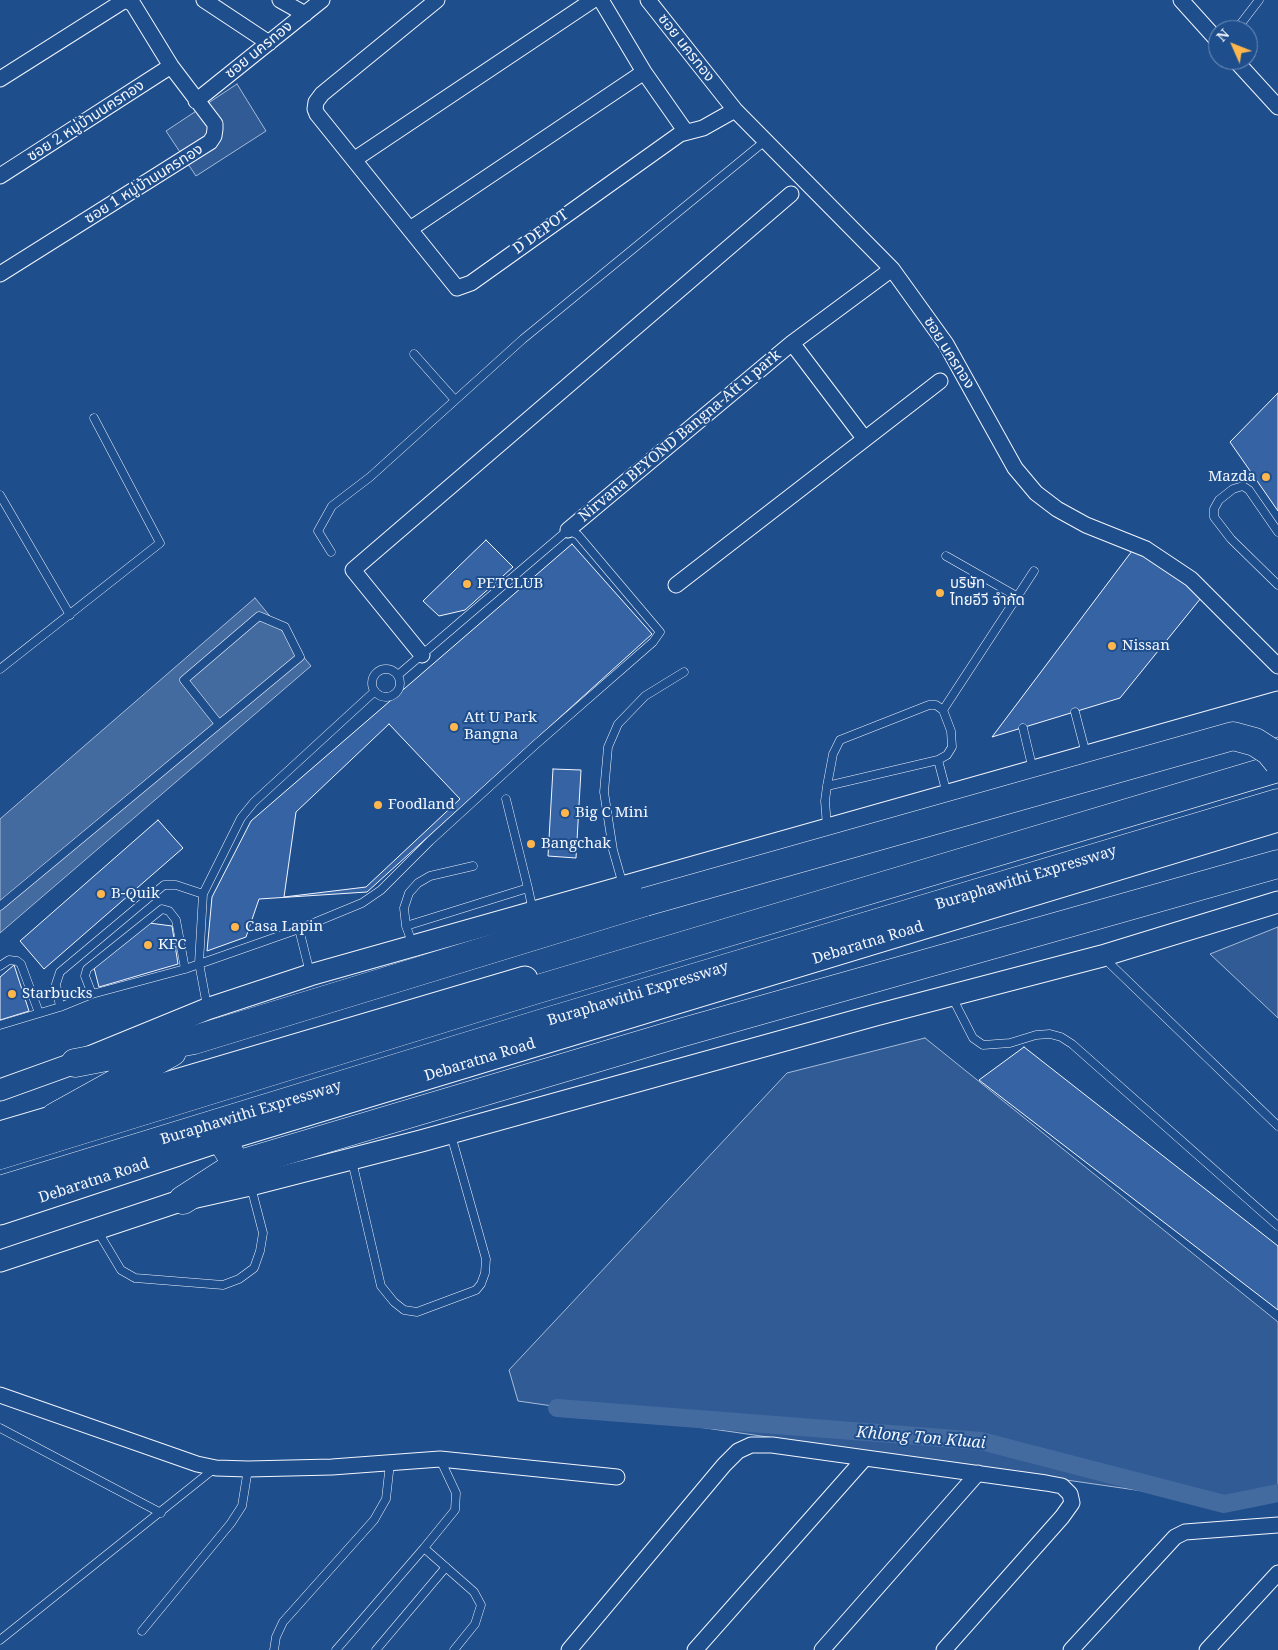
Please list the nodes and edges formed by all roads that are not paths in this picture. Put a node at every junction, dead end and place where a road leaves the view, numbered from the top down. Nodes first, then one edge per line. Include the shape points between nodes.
1 (204, 0) edge
2 (280, 0) edge
3 (322, 0) edge
4 (438, 0) edge
5 (593, 0) edge
6 (601, 0) edge
7 (648, 0) edge
8 (1181, 0) edge
9 (1259, 0) edge
10 (305, 14) junction
11 (1244, 20) edge
12 (1208, 30) edge
13 (269, 43) junction
14 (171, 66) junction
15 (1244, 70) edge
16 (644, 72) junction
17 (0, 79) edge
18 (196, 101) junction
19 (1278, 106) edge
20 (735, 110) junction
21 (686, 132) junction
22 (766, 141) junction
23 (355, 159) junction
24 (0, 176) edge
25 (791, 194) dead end
26 (410, 229) junction
27 (892, 269) junction
28 (0, 274) edge
29 (792, 343) junction
30 (414, 354) dead end
31 (940, 381) dead end
32 (455, 400) junction
33 (94, 418) dead end
34 (864, 438) junction
35 (0, 495) edge
36 (568, 530) junction
37 (1278, 532) edge
38 (331, 552) dead end
39 (946, 556) dead end
40 (1034, 571) dead end
41 (676, 585) dead end
42 (1278, 586) edge
43 (1018, 597) junction
44 (70, 615) junction
45 (422, 655) junction
46 (1278, 666) edge
47 (0, 669) edge
48 (684, 672) dead end
49 (398, 675) junction
50 (375, 692) junction
51 (1278, 702) edge
52 (943, 710) junction
53 (1075, 712) dead end
54 (1278, 722) edge
55 (219, 724) junction
56 (1023, 728) dead end
57 (1233, 736) junction
58 (1086, 755) junction
59 (1278, 758) edge
60 (938, 760) junction
61 (1278, 762) edge
62 (1278, 768) edge
63 (1033, 770) junction
64 (827, 786) junction
65 (948, 795) junction
66 (506, 799) dead end
67 (1278, 803) edge
68 (1278, 819) edge
69 (828, 828) junction
70 (1274, 861) edge
71 (473, 866) dead end
72 (624, 885) junction
73 (528, 888) junction
74 (203, 894) junction
75 (1278, 902) edge
76 (0, 906) edge
77 (533, 910) junction
78 (406, 926) junction
79 (299, 929) junction
80 (413, 946) junction
81 (1102, 956) junction
82 (199, 963) junction
83 (0, 966) edge
84 (185, 969) junction
85 (310, 975) junction
86 (92, 994) junction
87 (952, 995) junction
88 (60, 1007) junction
89 (207, 1009) junction
90 (39, 1013) junction
91 (0, 1025) edge
92 (194, 1040) junction
93 (75, 1063) junction
94 (0, 1090) edge
95 (55, 1117) junction
96 (1278, 1126) edge
97 (450, 1133) junction
98 (0, 1134) edge
99 (221, 1139) junction
100 (0, 1155) edge
101 (351, 1160) junction
102 (243, 1175) junction
103 (0, 1190) edge
104 (183, 1200) joint
105 (0, 1212) edge
106 (1278, 1226) edge
107 (96, 1229) junction
108 (0, 1261) edge
109 (0, 1395) edge
110 (0, 1428) edge
111 (440, 1459) junction
112 (864, 1459) junction
113 (390, 1464) junction
114 (216, 1468) junction
115 (248, 1469) junction
116 (978, 1473) junction
117 (617, 1477) dead end
118 (161, 1513) junction
119 (1278, 1525) edge
120 (424, 1548) junction
121 (446, 1567) junction
122 (1278, 1574) edge
123 (142, 1631) dead end
124 (0, 1640) edge
125 (274, 1650) edge
126 (336, 1650) edge
127 (376, 1650) edge
128 (454, 1650) edge
129 (569, 1650) edge
130 (695, 1650) edge
131 (822, 1650) edge
132 (944, 1650) edge
133 (1071, 1650) edge
134 (1207, 1650) edge

1 - 13 street
2 - 10 street
3 - 10 street, ซอย นครทอง
4 - 23 street, D DEPOT via 316,102 317,114
5 - 23 street
6 - 16 street
7 - 20 street, ซอย นครทอง
8 - 12 street
9 - 11 lane
10 - 13 street, ซอย นครทอง
13 - 18 street, ซอย นครทอง
14 - 17 street, ซอย 1 หมู่บ้านนครทอง via 133,4 125,0
14 - 18 street, ซอย 1 หมู่บ้านนครทอง
14 - 24 street, ซอย 2 หมู่บ้านนครทอง
15 - 19 street
16 - 21 street
16 - 26 street
18 - 28 street, ซอย 1 หมู่บ้านนครทอง via 214,124 214,136 210,142
20 - 21 street, D DEPOT via 703,128
20 - 22 street, ซอย นครทอง
21 - 26 street, D DEPOT via 652,152 470,283 457,288
22 - 27 street, ซอย นครทอง
22 - 32 lane via 523,339
23 - 26 street, D DEPOT
25 - 45 street via 353,570
27 - 29 street, Nirvana BEYOND Bangna-Att u park
27 - 46 street, ซอย นครทอง via 946,344 1015,468 1036,493 1056,509 1146,549 1185,575
29 - 34 street, Nirvana BEYOND Bangna-Att u park
29 - 36 street, Nirvana BEYOND Bangna-Att u park
30 - 32 lane
31 - 34 street
32 - 38 lane via 370,477 332,506 318,531
33 - 44 lane via 160,543
34 - 41 street
35 - 44 lane
36 - 45 lane
36 - 79 lane via 578,536 656,625 660,632 658,637 520,759 371,898
37 - 42 lane via 1243,486 1219,500 1214,509 1214,517 1231,539
39 - 43 lane
40 - 43 lane
43 - 52 lane
44 - 47 lane
45 - 49 lane
48 - 72 lane via 645,696 618,724 608,747 604,792 613,850
49 - 50 lane via 400,688 394,695 386,697
49 - 50 lane via 390,669 376,673 372,682
50 - 74 lane via 246,811
51 - 58 main road
52 - 60 lane via 951,731 952,747
52 - 64 lane via 929,705 840,740 833,754
53 - 58 lane
54 - 57 highway
55 - 55 lane via 300,657 285,628 259,616 184,680
55 - 76 lane
56 - 63 lane
57 - 61 highway, bridge via 1255,742
57 - 92 highway, bridge via 645,902
58 - 63 main road
59 - 95 highway
60 - 64 lane
60 - 65 lane
62 - 100 highway via 538,988
63 - 65 main road
64 - 69 lane
65 - 69 main road
66 - 73 lane
67 - 103 highway, Buraphawithi Expressway
68 - 99 highway, Debaratna Road
69 - 72 main road
70 - 102 highway via 680,1033
71 - 78 lane via 430,876 418,883 404,908
72 - 77 main road
73 - 77 lane
73 - 78 lane
74 - 82 lane
74 - 88 lane via 176,885 164,885 60,972 56,984
75 - 81 main road
77 - 80 main road
78 - 80 lane
79 - 82 lane
79 - 85 lane
80 - 85 main road
81 - 87 main road
81 - 96 lane
82 - 84 lane
82 - 89 lane
83 - 90 lane via 9,960 17,960 21,964
84 - 86 lane
84 - 86 lane via 176,920 162,909 87,969 85,976
85 - 89 main road
86 - 88 lane
87 - 97 main road
87 - 106 lane via 973,1038 983,1045 1050,1034 1072,1044
88 - 90 lane
89 - 93 main road
90 - 91 lane
92 - 93 highway
92 - 95 highway
93 - 94 main road
95 - 98 highway
97 - 101 main road
97 - 101 lane via 486,1259 485,1273 476,1290 416,1312 404,1310 381,1286
99 - 102 highway
99 - 105 highway, Debaratna Road
101 - 102 main road
102 - 104 highway
102 - 107 lane via 262,1233 260,1251 254,1268 223,1285 135,1278 121,1270
104 - 107 main road
107 - 108 main road
109 - 114 street
110 - 118 lane
111 - 113 street
111 - 117 street
111 - 120 lane via 456,1493 455,1510
112 - 116 street
112 - 129 street via 772,1445 751,1445 738,1451
112 - 130 street
113 - 115 street
113 - 125 lane via 386,1499 374,1520 283,1622
114 - 115 street
114 - 118 lane
115 - 123 lane via 242,1506 231,1523
116 - 131 street
116 - 132 street via 1062,1486 1070,1494 1072,1503
118 - 124 lane
119 - 133 street via 1185,1532 1175,1537
120 - 121 lane
120 - 126 lane
121 - 127 lane
121 - 128 lane via 474,1592 481,1604 475,1624
122 - 134 street

